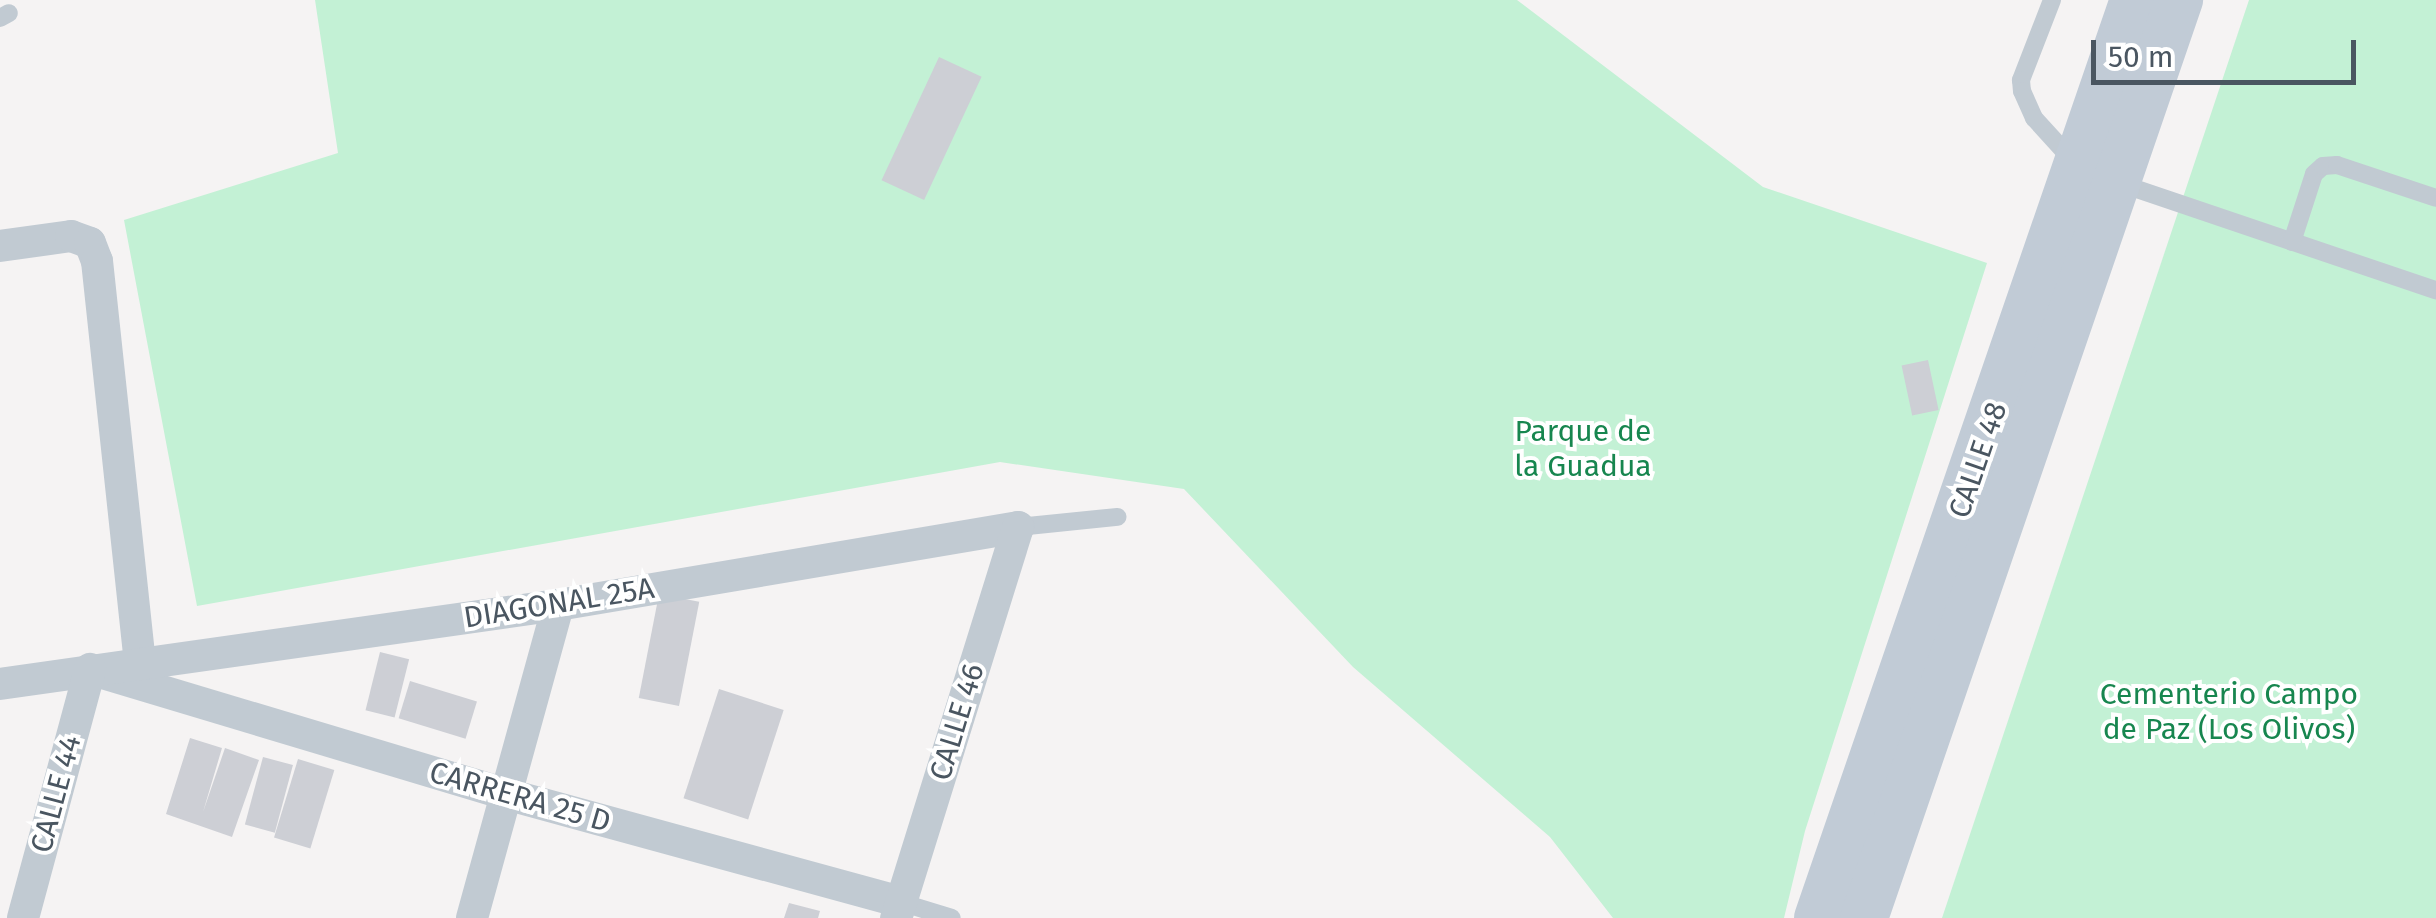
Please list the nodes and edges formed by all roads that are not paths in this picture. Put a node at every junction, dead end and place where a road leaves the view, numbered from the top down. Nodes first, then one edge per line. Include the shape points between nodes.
1 (2052, 0) edge
2 (2134, 0) edge
3 (2179, 0) edge
4 (2098, 175) junction
5 (2436, 198) edge
6 (2292, 242) junction
7 (0, 246) edge
8 (2436, 290) edge
9 (1116, 517) dead end
10 (1018, 527) junction
11 (558, 604) junction
12 (90, 669) junction
13 (142, 673) junction
14 (0, 684) edge
15 (506, 794) junction
16 (898, 910) edge
17 (24, 918) edge
18 (472, 918) edge
19 (952, 918) edge
20 (1818, 918) edge
21 (1864, 918) edge

1 - 4 lane via 2022,80 2024,103
2 - 4 main road, CALLE 48
3 - 4 main road, CALLE 48
4 - 6 lane
4 - 20 main road, CALLE 48
4 - 21 main road, CALLE 48
5 - 6 lane via 2323,166 2314,174
6 - 8 lane
7 - 13 street via 72,236 90,243 97,261
9 - 10 lane, DIAGONAL 25A
10 - 11 street, DIAGONAL 25A
10 - 16 street, CALLE 46
11 - 13 street, DIAGONAL 25A
11 - 15 street
12 - 13 street, DIAGONAL 25A
12 - 14 street, DIAGONAL 25A
12 - 17 street, CALLE 44
13 - 15 street, CARRERA 25 D
15 - 16 street, CARRERA 25 D
15 - 18 street
16 - 19 lane, CARRERA 25 D

